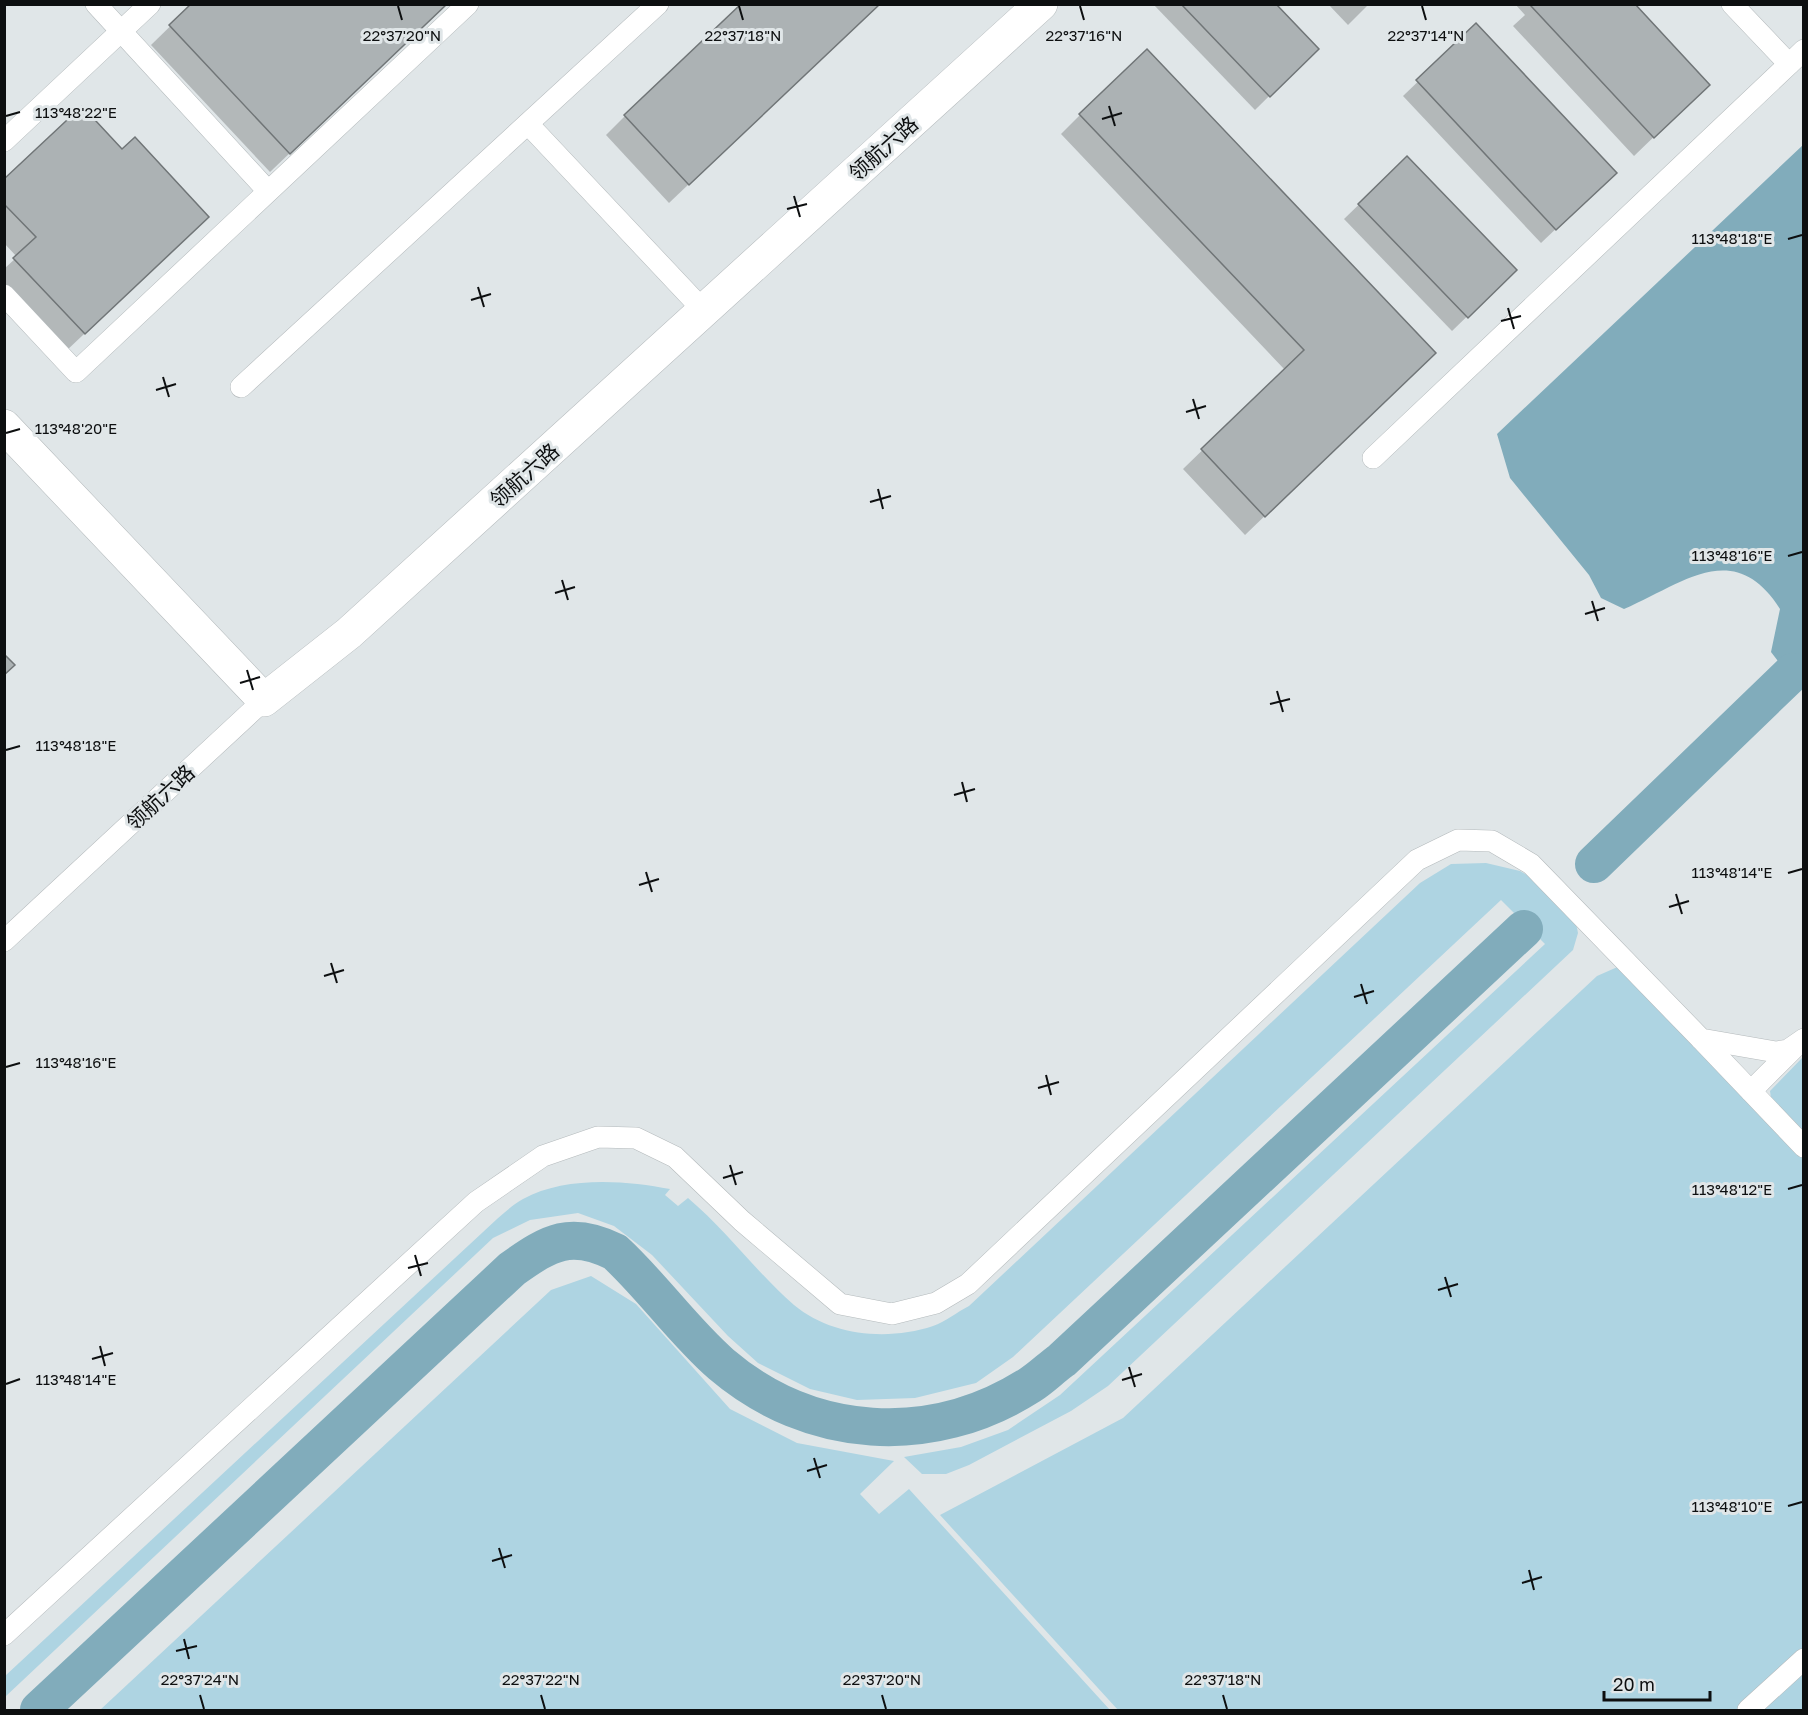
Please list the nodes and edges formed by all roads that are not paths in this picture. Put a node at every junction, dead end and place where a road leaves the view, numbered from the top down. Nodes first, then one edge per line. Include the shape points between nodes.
1 (96, 4) edge
2 (150, 4) edge
3 (468, 4) edge
4 (657, 4) edge
5 (1041, 4) edge
6 (1732, 4) edge
7 (121, 32) junction
8 (1796, 57) edge
9 (528, 124) junction
10 (4, 141) edge
11 (268, 191) junction
12 (4, 295) edge
13 (704, 311) junction
14 (241, 387) dead end
15 (4, 426) edge
16 (1373, 458) dead end
17 (264, 700) junction
18 (4, 941) edge
19 (1701, 1039) junction
20 (1801, 1042) edge
21 (1751, 1091) junction
22 (1803, 1147) edge
23 (4, 1635) edge
24 (1803, 1659) edge
25 (1748, 1710) edge

1 - 7 lane
2 - 7 lane
3 - 11 lane
4 - 9 lane
5 - 13 street, 领航六路
6 - 8 lane
7 - 10 lane
7 - 11 lane
8 - 16 lane
9 - 13 lane
9 - 14 lane
11 - 12 lane via 76,372
13 - 17 street, 领航六路 via 349,633
15 - 17 street
17 - 18 lane, 领航六路
19 - 20 lane via 1762,1052 1788,1050
19 - 21 lane
19 - 23 lane via 1531,864 1492,841 1458,840 1418,860 968,1284 936,1303 892,1314 840,1304 742,1221 675,1157 636,1138 598,1137 554,1152 476,1202
20 - 21 lane
21 - 22 lane
24 - 25 lane

